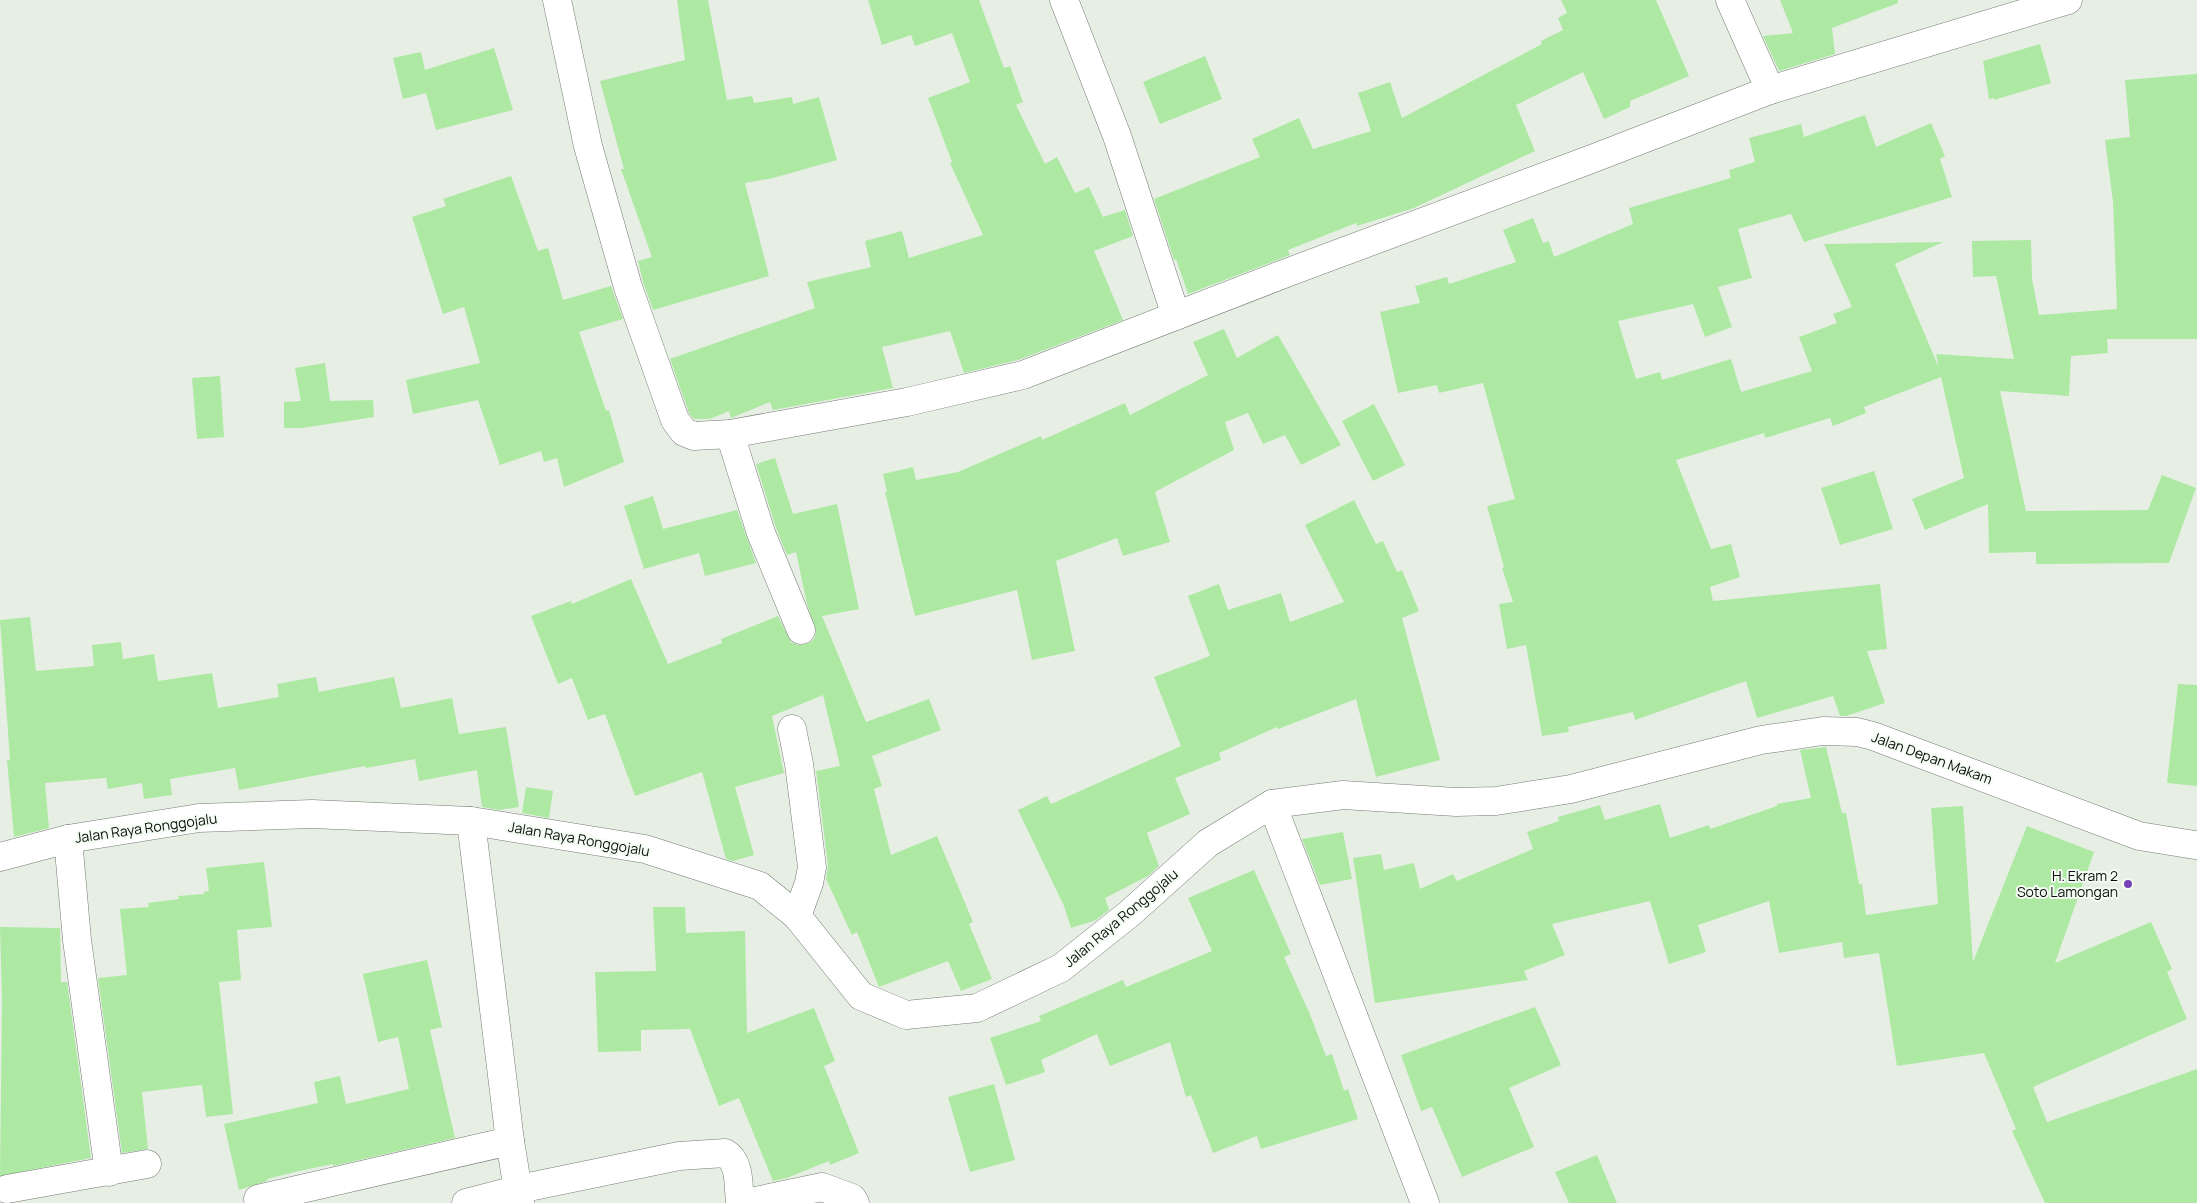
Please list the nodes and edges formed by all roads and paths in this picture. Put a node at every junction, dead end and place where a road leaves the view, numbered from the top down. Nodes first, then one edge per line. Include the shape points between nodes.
1 (557, 0) edge
2 (1064, 0) edge
3 (1730, 0) edge
4 (2068, 0) edge
5 (1770, 90) junction
6 (1176, 316) junction
7 (730, 434) junction
8 (801, 630) dead end
9 (792, 728) dead end
10 (1456, 802) joint
11 (1272, 804) junction
12 (471, 820) junction
13 (68, 839) junction
14 (2196, 844) edge
15 (0, 857) edge
16 (797, 916) junction
17 (510, 1141) junction
18 (147, 1164) dead end
19 (109, 1172) junction
20 (8, 1189) dead end
21 (519, 1196) edge
22 (258, 1199) dead end
23 (466, 1203) edge
24 (740, 1203) edge
25 (746, 1203) edge
26 (855, 1203) edge
27 (1425, 1203) edge

1 - 7 street via 588,146 628,287 675,420 684,432 694,436
2 - 6 street via 1117,136
3 - 5 street
4 - 5 street
5 - 6 street
6 - 7 street via 1023,375 907,402
7 - 8 street via 761,533
9 - 16 street via 812,867
10 - 11 street, Jalan Raya Ronggojalu via 1343,795
10 - 14 street, Jalan Depan Makam via 1496,801 1571,790 1761,740 1823,731 1857,732 1965,769 2139,836
11 - 16 street, Jalan Raya Ronggojalu via 1208,843 1129,914 1061,968 977,1008 906,1015 861,996
11 - 27 street
12 - 13 street, Jalan Raya Ronggojalu via 312,814 199,818
12 - 16 street, Jalan Raya Ronggojalu via 645,849 760,886
12 - 17 street
13 - 15 street, Jalan Raya Ronggojalu
13 - 19 street via 77,940
17 - 21 street
17 - 22 street
18 - 19 street
19 - 20 street
21 - 23 street
21 - 24 street via 678,1156 726,1153 735,1163
25 - 26 street via 822,1187 852,1198

